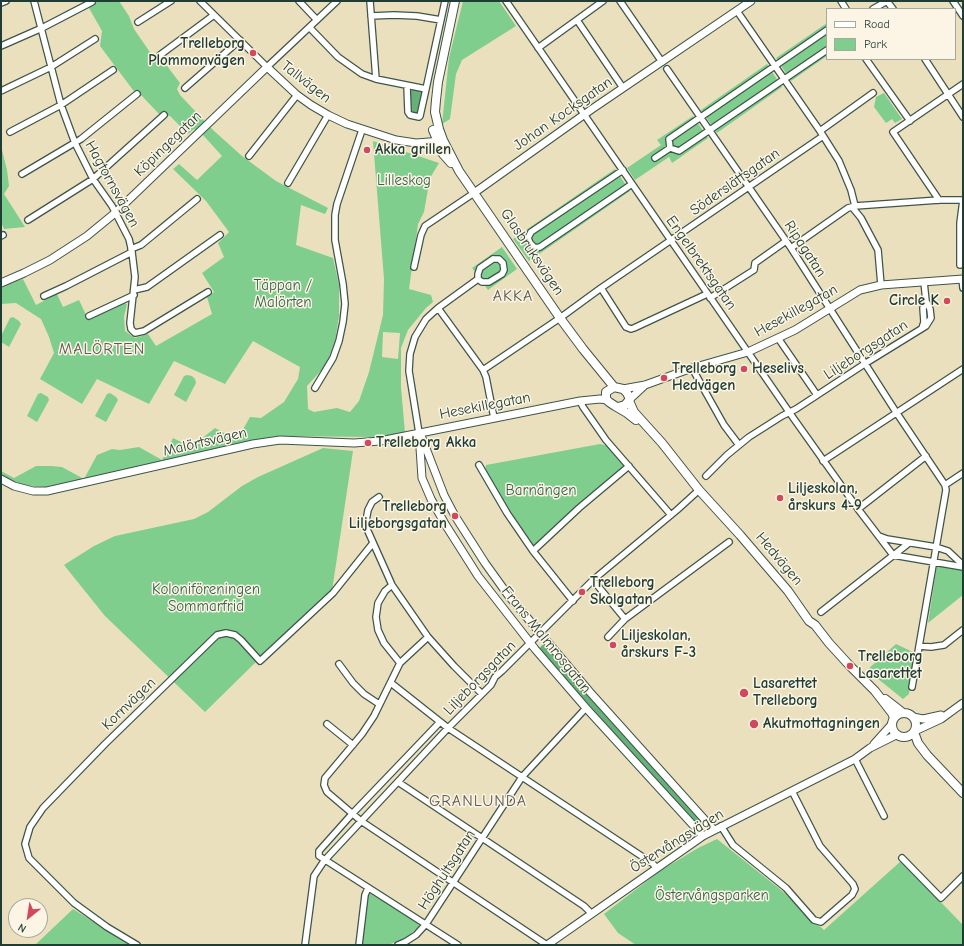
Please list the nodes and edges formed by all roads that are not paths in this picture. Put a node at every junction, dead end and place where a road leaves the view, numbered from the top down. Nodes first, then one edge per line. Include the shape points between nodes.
1 (6, 1) edge
2 (34, 1) edge
3 (171, 1) edge
4 (299, 1) edge
5 (337, 1) edge
6 (370, 1) edge
7 (445, 1) edge
8 (452, 1) edge
9 (455, 1) edge
10 (506, 1) edge
11 (603, 1) edge
12 (620, 1) edge
13 (751, 1) edge
14 (887, 1) edge
15 (953, 1) edge
16 (92, 2) edge
17 (203, 2) edge
18 (1, 3) edge
19 (875, 8) edge
20 (737, 11) junction
21 (214, 15) junction
22 (371, 16) junction
23 (963, 16) edge
24 (317, 20) junction
25 (441, 20) junction
26 (577, 20) junction
27 (138, 22) dead end
28 (42, 28) junction
29 (310, 28) junction
30 (826, 31) edge
31 (96, 39) dead end
32 (240, 40) junction
33 (1, 46) edge
34 (538, 48) junction
35 (826, 51) edge
36 (160, 55) dead end
37 (867, 60) edge
38 (927, 60) edge
39 (662, 62) junction
40 (774, 66) junction
41 (51, 67) junction
42 (267, 67) junction
43 (667, 69) dead end
44 (113, 70) dead end
45 (376, 79) junction
46 (784, 79) junction
47 (963, 84) edge
48 (407, 86) junction
49 (185, 88) dead end
50 (623, 88) junction
51 (426, 89) junction
52 (1, 91) edge
53 (873, 93) dead end
54 (137, 94) dead end
55 (948, 94) junction
56 (297, 96) junction
57 (61, 105) junction
58 (585, 114) junction
59 (164, 115) dead end
60 (328, 116) junction
61 (700, 117) junction
62 (963, 117) edge
63 (910, 120) junction
64 (362, 130) junction
65 (710, 131) junction
66 (10, 132) dead end
67 (821, 133) junction
68 (440, 141) junction
69 (75, 143) junction
70 (670, 148) junction
71 (249, 156) dead end
72 (655, 158) dead end
73 (623, 170) junction
74 (22, 174) dead end
75 (93, 179) junction
76 (288, 183) dead end
77 (632, 184) junction
78 (749, 186) junction
79 (474, 193) junction
80 (197, 199) dead end
81 (939, 200) junction
82 (963, 200) edge
83 (865, 205) junction
84 (853, 207) junction
85 (115, 213) junction
86 (861, 218) junction
87 (28, 220) dead end
88 (220, 234) dead end
89 (670, 240) junction
90 (786, 241) junction
91 (791, 248) junction
92 (131, 250) junction
93 (960, 265) dead end
94 (414, 267) dead end
95 (478, 279) junction
96 (962, 279) edge
97 (924, 282) junction
98 (1, 283) edge
99 (881, 285) junction
100 (601, 288) junction
101 (963, 288) edge
102 (134, 292) junction
103 (208, 292) dead end
104 (44, 296) dead end
105 (709, 296) junction
106 (438, 308) junction
107 (830, 309) junction
108 (89, 316) dead end
109 (560, 318) junction
110 (778, 338) junction
111 (748, 352) junction
112 (866, 363) junction
113 (692, 368) junction
114 (963, 369) edge
115 (483, 370) junction
116 (645, 385) junction
117 (315, 388) dead end
118 (612, 392) junction
119 (817, 396) junction
120 (629, 400) junction
121 (580, 401) junction
122 (618, 407) junction
123 (896, 412) junction
124 (789, 413) junction
125 (494, 418) junction
126 (419, 433) junction
127 (662, 443) junction
128 (738, 445) junction
129 (926, 456) junction
130 (823, 461) junction
131 (479, 465) dead end
132 (629, 466) junction
133 (963, 473) edge
134 (706, 476) dead end
135 (1, 479) edge
136 (945, 485) junction
137 (699, 490) junction
138 (379, 497) dead end
139 (858, 509) junction
140 (671, 514) junction
141 (879, 536) junction
142 (729, 542) dead end
143 (373, 543) junction
144 (909, 543) junction
145 (936, 547) junction
146 (533, 551) junction
147 (893, 555) junction
148 (934, 561) junction
149 (963, 566) edge
150 (593, 580) junction
151 (392, 585) junction
152 (573, 600) junction
153 (820, 612) dead end
154 (625, 619) junction
155 (963, 630) edge
156 (540, 634) junction
157 (428, 637) junction
158 (608, 638) dead end
159 (530, 644) junction
160 (919, 646) junction
161 (400, 663) junction
162 (339, 664) dead end
163 (391, 683) junction
164 (912, 686) dead end
165 (875, 691) junction
166 (482, 694) junction
167 (963, 703) edge
168 (379, 704) junction
169 (586, 708) junction
170 (954, 710) junction
171 (903, 713) junction
172 (913, 717) junction
173 (893, 721) junction
174 (440, 722) junction
175 (327, 724) dead end
176 (448, 728) junction
177 (915, 732) junction
178 (900, 736) junction
179 (354, 745) junction
180 (870, 748) junction
181 (927, 754) junction
182 (856, 759) junction
183 (522, 777) junction
184 (398, 782) junction
185 (962, 788) edge
186 (792, 791) junction
187 (352, 814) junction
188 (884, 816) dead end
189 (361, 821) junction
190 (721, 826) junction
191 (714, 830) junction
192 (703, 836) junction
193 (482, 838) junction
194 (902, 858) dead end
195 (324, 861) junction
196 (656, 867) junction
197 (963, 876) edge
198 (453, 882) junction
199 (368, 888) junction
200 (592, 913) junction
201 (426, 924) junction
202 (137, 945) edge
203 (305, 945) edge
204 (359, 945) edge
205 (398, 945) edge
206 (458, 945) edge
207 (547, 945) edge

1 - 18 street
2 - 28 street, Hagtornsvägen
3 - 27 street
4 - 24 street
5 - 24 street, Köpingegatan
6 - 22 street
7 - 25 street
8 - 68 main road, Glasbruksvägen via 432,92 432,123
9 - 68 main road, Glasbruksvägen via 436,100
10 - 34 street, Engelbrektsgatan
11 - 26 street
12 - 39 street
13 - 20 street, Johan Kocksgatan
14 - 19 street
15 - 23 street
16 - 28 street
17 - 21 street, Tallvägen
20 - 39 street, Johan Kocksgatan
20 - 40 street
21 - 32 street, Tallvägen
21 - 36 street
22 - 25 street via 417,16
22 - 45 street
24 - 29 street, Köpingegatan
25 - 51 street
26 - 34 street
26 - 50 street
28 - 33 street
28 - 41 street, Hagtornsvägen
29 - 42 street, Köpingegatan
29 - 45 street via 348,65
30 - 40 street
31 - 41 street
32 - 42 street, Tallvägen
32 - 49 street
34 - 58 street, Engelbrektsgatan
35 - 46 street
37 - 63 street
38 - 55 street
39 - 50 street, Johan Kocksgatan
40 - 46 street
40 - 61 street
41 - 52 street
41 - 57 street, Hagtornsvägen
42 - 56 street, Tallvägen
42 - 85 street, Köpingegatan
43 - 61 street, Ripagatan
44 - 57 street
45 - 48 street
46 - 65 street
46 - 67 street
47 - 55 street
48 - 51 street
48 - 51 street via 408,112 419,117
50 - 58 street, Johan Kocksgatan
53 - 67 street, Söderslättsgatan
54 - 69 street
55 - 62 street
55 - 63 street
56 - 60 street, Tallvägen
56 - 71 street
57 - 66 street
57 - 69 street, Hagtornsvägen
58 - 73 street, Engelbrektsgatan
58 - 79 street, Johan Kocksgatan
59 - 75 street
60 - 64 street, Tallvägen
60 - 76 street
61 - 65 street, Ripagatan
61 - 70 street via 669,139
63 - 81 street via 893,132
64 - 68 street, Tallvägen via 416,143
64 - 117 street via 335,215 335,240 345,304 343,322 333,358
65 - 70 street via 679,151
65 - 78 street, Ripagatan
67 - 78 street, Söderslättsgatan
67 - 84 street via 846,176
68 - 79 main road, Glasbruksvägen
69 - 74 street
69 - 75 street, Hagtornsvägen
70 - 72 street
73 - 77 street, Engelbrektsgatan
73 - 77 street via 531,232 528,238 530,243 535,248 540,248
75 - 85 street, Hagtornsvägen
75 - 87 street
77 - 89 street, Engelbrektsgatan
78 - 89 street, Söderslättsgatan
78 - 90 street, Ripagatan
79 - 94 street, Johan Kocksgatan via 425,226
79 - 109 main road, Glasbruksvägen
80 - 92 street via 141,245
81 - 82 street
81 - 83 street
82 - 93 street
83 - 84 street
83 - 86 street
84 - 86 street
84 - 91 street
85 - 92 street, Hagtornsvägen via 129,240
85 - 98 street, Köpingegatan via 69,249 24,274
86 - 99 street via 878,250
88 - 102 street via 147,287
89 - 100 street, Söderslättsgatan
89 - 105 street, Engelbrektsgatan
90 - 91 street, Ripagatan
90 - 105 street via 755,263 754,270
91 - 107 street, Ripagatan
92 - 102 street, Hagtornsvägen via 135,277
92 - 104 street
95 - 95 street via 489,282 502,274 503,263 499,259 493,259 480,268
95 - 106 street, Frans Malmrosgatan
96 - 97 street, Hesekillegatan
96 - 101 street
97 - 99 street, Hesekillegatan
97 - 112 street, Liljeborgsgatan via 926,301 922,328
99 - 107 street, Hesekillegatan via 860,290
100 - 105 street via 626,327 630,329
100 - 109 street, Söderslättsgatan
102 - 103 street, Hagtornsvägen via 130,322 135,334
102 - 108 street
105 - 111 street, Engelbrektsgatan
106 - 115 street
106 - 126 street, Frans Malmrosgatan via 426,319 415,336 410,354 409,371
107 - 110 street, Hesekillegatan
107 - 112 street, Ripagatan
109 - 115 street, Söderslättsgatan
109 - 118 main road, Glasbruksvägen
110 - 111 street, Hesekillegatan
110 - 119 street
111 - 113 street, Hesekillegatan
111 - 124 street, Engelbrektsgatan
112 - 119 street, Liljeborgsgatan
112 - 123 street, Ripagatan
113 - 116 street, Hesekillegatan
113 - 128 street
114 - 123 street
115 - 125 street
116 - 118 street, Hesekillegatan
116 - 120 street, Hesekillegatan
118 - 120 main road, Hedvägen via 627,394
118 - 121 street, Hesekillegatan via 600,393
118 - 122 main road, Hedvägen
119 - 124 street, Liljeborgsgatan
120 - 122 main road via 625,406
120 - 127 main road, Hedvägen via 634,412
121 - 125 street, Hesekillegatan
121 - 132 street via 606,440
122 - 127 main road, Hedvägen
123 - 129 street, Ripagatan
123 - 130 street
124 - 128 street, Liljeborgsgatan
124 - 130 street, Engelbrektsgatan
125 - 126 street, Hesekillegatan
126 - 135 street, Malörtsvägen via 368,443 280,440 253,444 47,491 33,491
126 - 156 street, Frans Malmrosgatan via 444,495 463,530 504,589
126 - 159 street, Frans Malmrosgatan via 422,478 431,499 478,576
127 - 137 main road, Hedvägen
128 - 134 street, Liljeborgsgatan
129 - 136 street, Ripagatan
129 - 139 street
130 - 139 street, Engelbrektsgatan
131 - 146 street
132 - 140 street
132 - 146 street
133 - 136 street
136 - 145 street
137 - 140 street, Liljeborgsgatan
137 - 165 main road, Hedvägen via 779,580 840,656
138 - 143 street via 372,502 366,521
139 - 141 street, Engelbrektsgatan
140 - 150 street, Liljeborgsgatan
141 - 144 street
141 - 147 street, Engelbrektsgatan
142 - 154 street
143 - 151 street
143 - 202 street, Kornvägen via 332,593 260,661 235,635 217,635 105,744 43,808 30,827 25,844 29,858 74,904
144 - 145 street
144 - 147 street
145 - 148 street
145 - 149 street via 948,551
146 - 152 street
147 - 148 street
147 - 153 street
148 - 149 street
148 - 160 street
150 - 152 street, Liljeborgsgatan
150 - 154 street
151 - 157 street
151 - 161 street via 378,603 376,617 378,630 384,642
152 - 156 street, Liljeborgsgatan
154 - 158 street
155 - 160 street via 944,645
156 - 159 street, Liljeborgsgatan
156 - 191 street, Frans Malmrosgatan
157 - 161 street
157 - 166 street
159 - 166 street, Liljeborgsgatan via 495,677
159 - 169 street, Frans Malmrosgatan
160 - 164 street
161 - 163 street
162 - 168 street via 364,694
163 - 168 street
163 - 174 street
165 - 171 main road, Hedvägen
165 - 173 main road, Hedvägen via 892,712
166 - 176 street, Liljeborgsgatan
167 - 170 street
168 - 179 street
169 - 183 street, Höghultsgatan
169 - 192 street, Frans Malmrosgatan
170 - 172 street via 929,719
170 - 177 street
171 - 172 main road, Hedvägen
171 - 173 main road
172 - 177 main road via 916,724
173 - 178 main road, Hedvägen via 893,730
173 - 180 street, Östervångsvägen
174 - 176 street
174 - 187 street, Liljeborgsgatan
175 - 179 street
176 - 183 street
176 - 184 street, Liljeborgsgatan
177 - 178 main road via 908,737
177 - 181 main road via 918,743
178 - 180 street, Östervångsvägen
178 - 181 main road
179 - 187 street via 325,778 324,785 327,792
180 - 182 street, Östervångsvägen
181 - 185 main road
182 - 186 street, Östervångsvägen
182 - 188 street
183 - 193 street, Höghultsgatan
183 - 196 street
184 - 189 street, Liljeborgsgatan
184 - 193 street
186 - 190 street, Östervångsvägen
186 - 190 street via 820,846 855,889 852,895 823,921 814,920 786,888 733,845
187 - 189 street
187 - 195 street, Liljeborgsgatan via 319,851 319,856
189 - 195 street, Liljeborgsgatan
189 - 198 street
190 - 191 street, Östervångsvägen
191 - 192 street, Östervångsvägen
192 - 196 street, Östervångsvägen
193 - 198 street, Höghultsgatan
193 - 200 street
194 - 197 street via 941,898
195 - 199 street
195 - 203 street, Liljeborgsgatan via 314,876
196 - 200 street, Östervångsvägen
198 - 201 street, Höghultsgatan
198 - 207 street
199 - 201 street
199 - 204 street
200 - 207 street, Östervångsvägen
201 - 205 street, Höghultsgatan via 416,935
201 - 206 street

